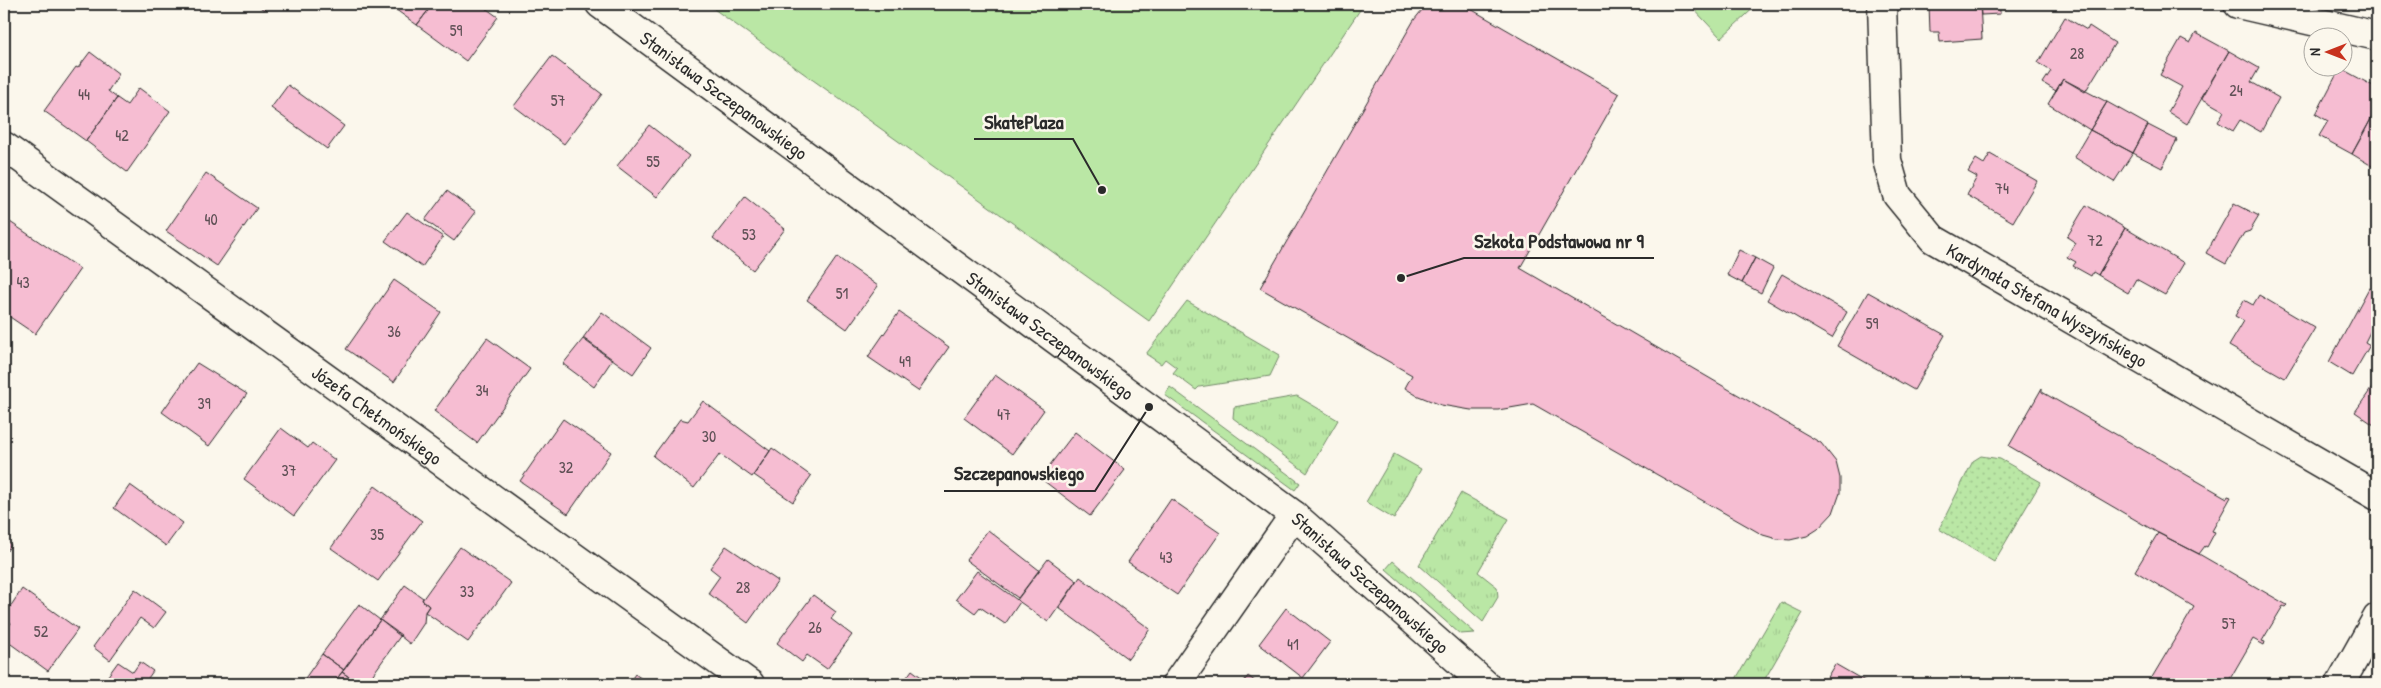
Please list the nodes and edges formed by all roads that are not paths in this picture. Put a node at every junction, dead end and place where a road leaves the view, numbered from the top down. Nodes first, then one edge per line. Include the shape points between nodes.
1 (600, 4) edge
2 (1882, 4) edge
3 (2238, 4) edge
4 (2377, 36) edge
5 (4, 146) edge
6 (2377, 496) edge
7 (1294, 515) junction
8 (2377, 618) edge
9 (750, 684) edge
10 (1176, 684) edge
11 (1485, 684) edge
12 (2340, 684) edge

1 - 7 street, Stanisława Szczepanowskiego
2 - 6 street, Kardynała Stefana Wyszyńskiego via 1886,160 1897,195 1933,239
3 - 4 street
5 - 9 street, Józefa Chełmońskiego
7 - 10 street
7 - 11 street, Stanisława Szczepanowskiego
8 - 12 street

